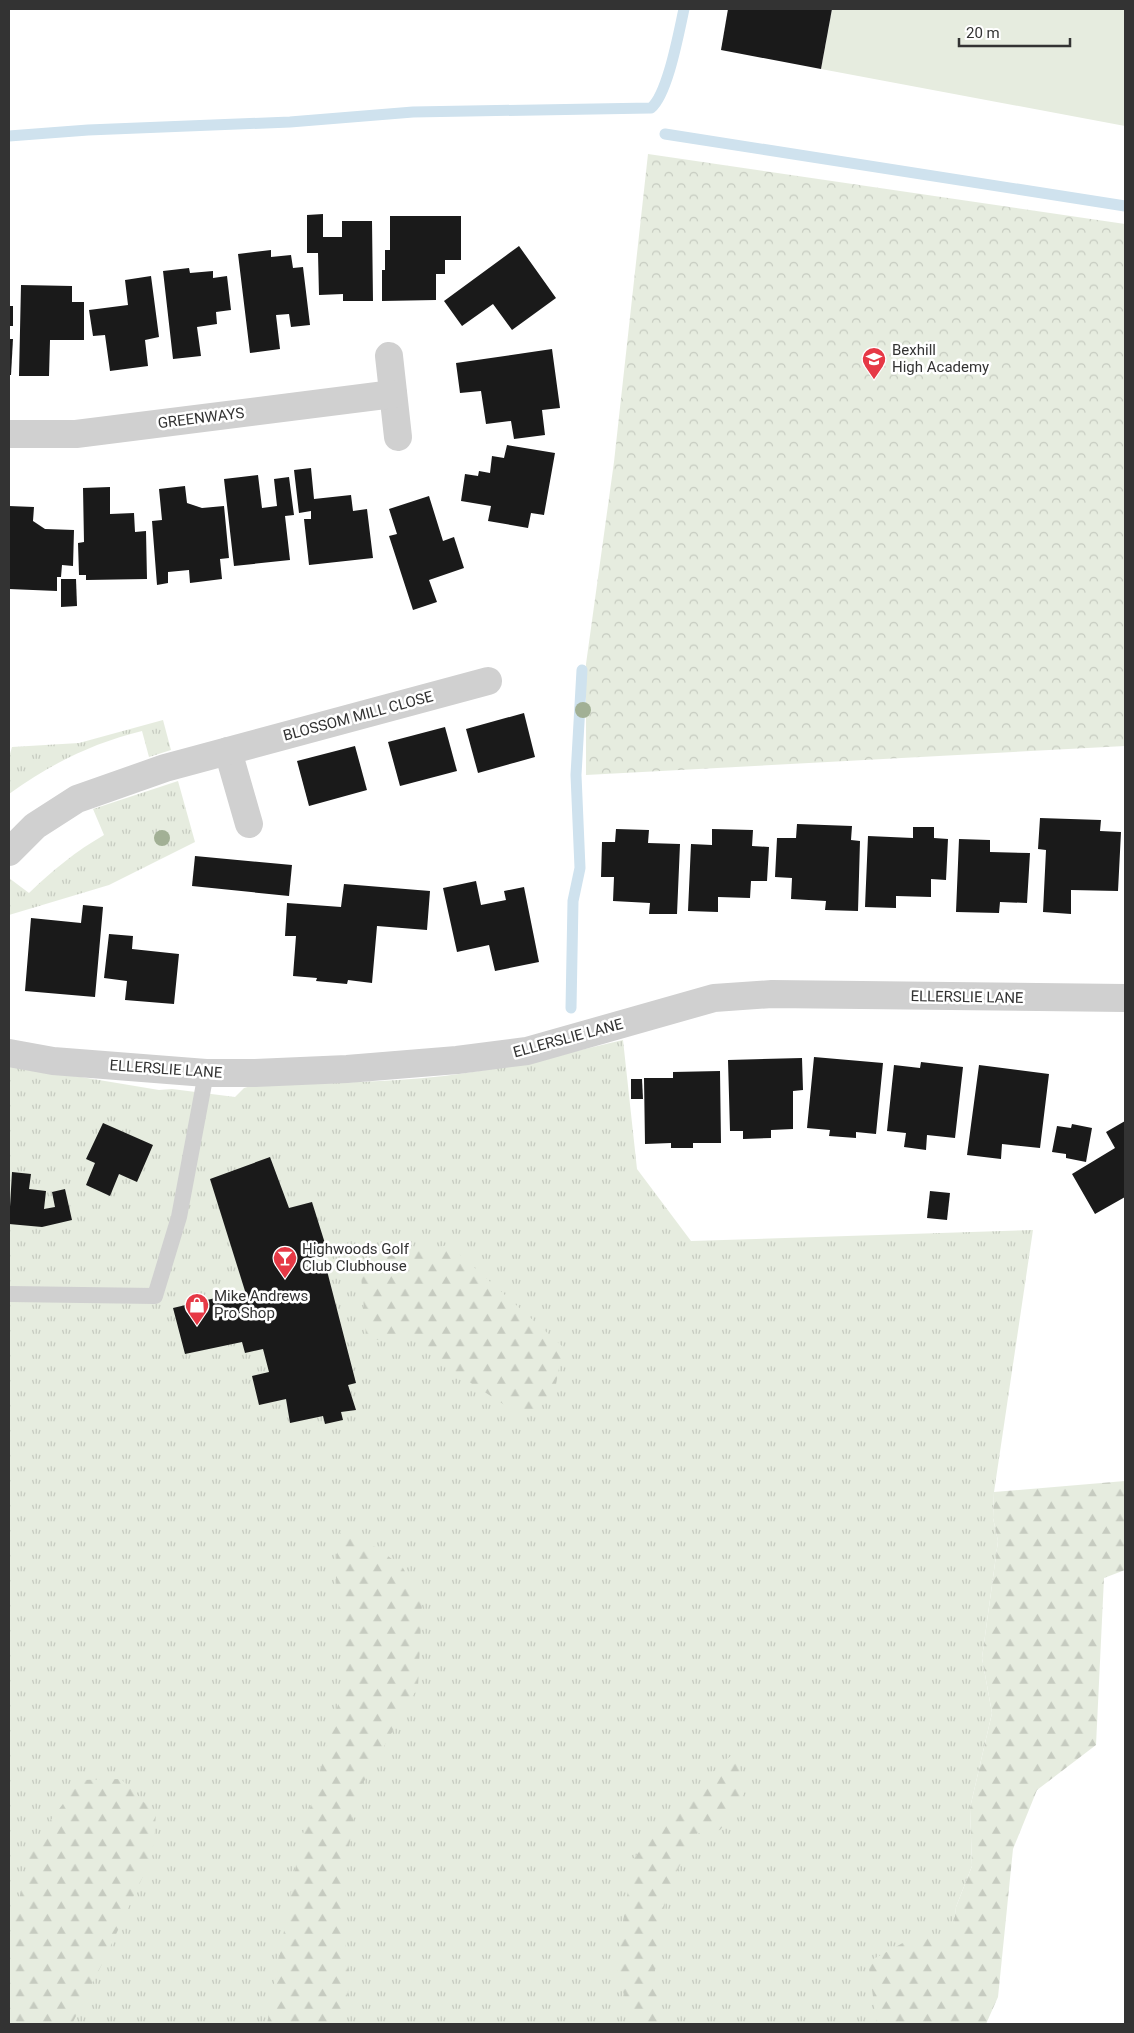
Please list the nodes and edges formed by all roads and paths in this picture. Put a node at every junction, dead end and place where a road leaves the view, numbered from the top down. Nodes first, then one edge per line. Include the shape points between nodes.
1 (389, 356) dead end
2 (393, 394) junction
3 (9, 434) edge
4 (398, 437) dead end
5 (488, 681) dead end
6 (228, 751) junction
7 (248, 824) dead end
8 (9, 852) edge
9 (1125, 998) edge
10 (9, 1053) edge
11 (206, 1072) junction
12 (9, 1294) edge

1 - 2 street
2 - 3 street, GREENWAYS via 76,434
2 - 4 street
5 - 6 street, BLOSSOM MILL CLOSE
6 - 7 street
6 - 8 street, BLOSSOM MILL CLOSE via 165,768 76,799 35,826
9 - 11 street, ELLERSLIE LANE via 772,994 714,998 527,1051 347,1069
10 - 11 street, ELLERSLIE LANE via 53,1061
11 - 12 lane via 180,1217 155,1296

